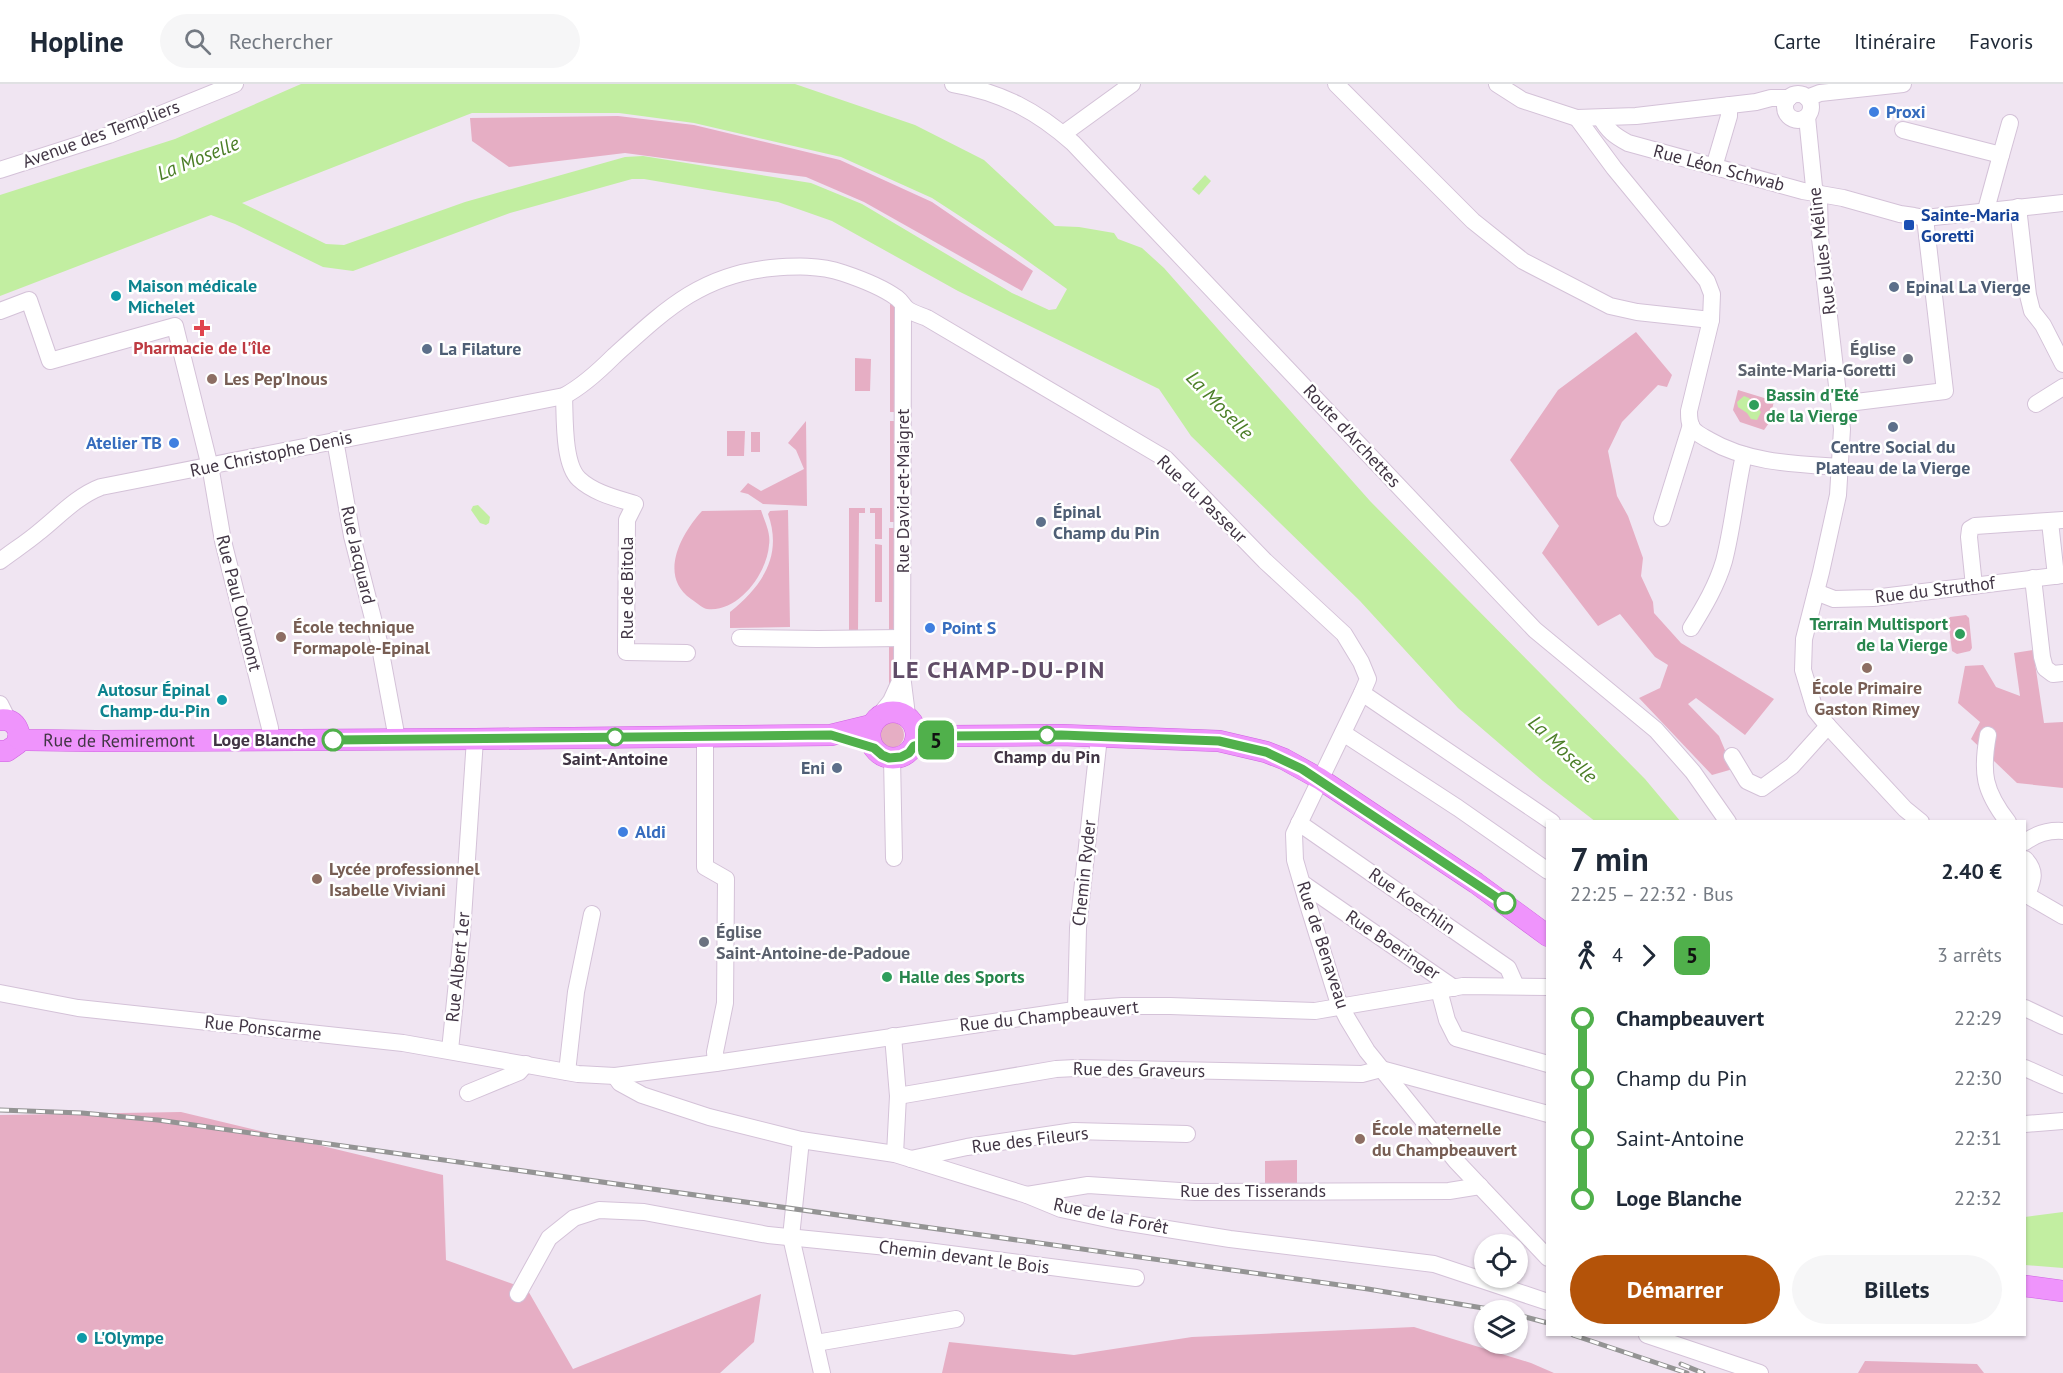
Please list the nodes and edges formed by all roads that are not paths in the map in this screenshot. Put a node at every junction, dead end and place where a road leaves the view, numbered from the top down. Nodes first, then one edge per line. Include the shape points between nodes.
1 (235, 84) edge
2 (953, 84) edge
3 (1132, 84) edge
4 (1336, 84) edge
5 (1497, 84) edge
6 (1903, 84) edge
7 (1729, 105) junction
8 (1799, 109) junction
9 (1577, 118) junction
10 (1601, 118) junction
11 (2010, 123) dead end
12 (1903, 130) dead end
13 (1063, 134) junction
14 (2001, 156) junction
15 (1714, 167) junction
16 (0, 170) edge
17 (1817, 193) junction
18 (2063, 203) edge
19 (2018, 207) junction
20 (1988, 211) junction
21 (1925, 218) junction
22 (903, 306) junction
23 (0, 311) edge
24 (1711, 320) junction
25 (2063, 364) edge
26 (2063, 387) edge
27 (564, 396) junction
28 (1840, 404) junction
29 (2036, 404) dead end
30 (1691, 425) junction
31 (335, 440) junction
32 (1744, 455) junction
33 (209, 466) junction
34 (1841, 467) junction
35 (1662, 518) dead end
36 (2057, 521) edge
37 (0, 561) edge
38 (2059, 575) edge
39 (2033, 578) junction
40 (1974, 586) junction
41 (1816, 592) junction
42 (1691, 628) dead end
43 (740, 638) dead end
44 (902, 638) junction
45 (687, 653) dead end
46 (2063, 674) edge
47 (902, 675) junction
48 (1362, 693) junction
49 (3, 715) edge
50 (875, 721) junction
51 (1827, 726) junction
52 (912, 729) junction
53 (1343, 733) junction
54 (831, 735) junction
55 (1988, 735) dead end
56 (705, 736) junction
57 (1099, 737) junction
58 (19, 738) junction
59 (397, 739) junction
60 (475, 739) junction
61 (271, 740) junction
62 (874, 748) junction
63 (0, 751) edge
64 (1732, 756) dead end
65 (892, 758) junction
66 (1320, 780) junction
67 (1549, 820) edge
68 (1727, 820) edge
69 (1919, 820) edge
70 (2006, 820) edge
71 (1299, 823) junction
72 (2063, 831) edge
73 (2026, 841) edge
74 (894, 858) dead end
75 (2026, 860) edge
76 (1545, 863) edge
77 (1302, 883) junction
78 (2026, 894) edge
79 (592, 914) dead end
80 (2063, 916) edge
81 (1546, 935) edge
82 (1516, 986) junction
83 (1546, 987) edge
84 (1447, 989) junction
85 (0, 993) edge
86 (1342, 1008) junction
87 (2026, 1008) edge
88 (1076, 1010) junction
89 (2063, 1026) edge
90 (893, 1036) junction
91 (450, 1050) junction
92 (717, 1063) junction
93 (1546, 1063) edge
94 (526, 1064) junction
95 (2026, 1068) edge
96 (1381, 1069) junction
97 (567, 1072) junction
98 (588, 1075) joint
99 (615, 1076) junction
100 (2063, 1085) edge
101 (468, 1093) dead end
102 (898, 1096) junction
103 (1546, 1113) edge
104 (2063, 1121) edge
105 (2026, 1124) edge
106 (1188, 1134) dead end
107 (801, 1140) junction
108 (903, 1157) junction
109 (1480, 1186) junction
110 (1027, 1195) junction
111 (791, 1237) junction
112 (1546, 1256) edge
113 (1136, 1278) dead end
114 (2026, 1286) edge
115 (2063, 1291) edge
116 (518, 1294) dead end
117 (1546, 1301) edge
118 (956, 1319) dead end
119 (1650, 1336) edge
120 (816, 1343) junction
121 (822, 1373) edge
122 (1760, 1373) edge

1 - 16 street, Avenue des Templiers via 109,135
2 - 13 street, Route d'Archettes via 1009,99
3 - 13 street
4 - 24 street via 1473,221 1523,261 1610,306
5 - 9 street via 1522,100
6 - 8 street via 1839,92
7 - 8 street via 1771,98
7 - 10 street
7 - 15 street
8 - 17 street, Rue Jules Méline via 1802,131 1808,136
9 - 10 street
9 - 24 street via 1707,281 1712,294
10 - 15 street, Rue Léon Schwab via 1608,130 1628,143
11 - 14 street
12 - 14 street
13 - 68 street, Route d'Archettes via 1535,630 1656,730 1693,772
14 - 20 street
15 - 17 street, Rue Léon Schwab
17 - 21 street, Rue Léon Schwab
17 - 28 street, Rue Jules Méline
18 - 19 street, Rue Léon Schwab
19 - 20 street, Rue Léon Schwab
19 - 25 street via 2032,311
20 - 21 street, Rue Léon Schwab
21 - 28 street via 1945,391
22 - 27 street via 874,286 817,267 752,270 731,275 675,302 587,381
22 - 44 street, Rue David-et-Maigret
22 - 48 street, Rue du Passeur via 1166,459 1265,561 1344,634 1368,679
23 - 33 street, Rue Paul Oulmont via 28,300 50,361 175,326
24 - 30 street via 1689,411
26 - 29 street
27 - 31 street, Rue Christophe Denis
27 - 45 street, Rue de Bitola via 569,459 576,477 589,487 635,504 627,520 626,652
28 - 34 street, Rue Jules Méline
30 - 32 street via 1720,447
30 - 35 street
31 - 33 street, Rue Christophe Denis
31 - 59 street, Rue Jacquard
32 - 34 street
32 - 42 street via 1724,562
33 - 37 street, Rue Christophe Denis via 100,487
33 - 61 street, Rue Paul Oulmont
34 - 41 street, Rue Jules Méline
36 - 38 street, Rue du Struthof
36 - 40 street via 1970,529
38 - 39 street, Rue du Struthof
39 - 40 street, Rue du Struthof
39 - 46 street via 2045,668 2053,674
40 - 41 street, Rue du Struthof via 1874,598 1834,599
41 - 51 street, Rue Jules Méline via 1804,639 1803,670 1815,710
43 - 44 street
44 - 47 street, Rue David-et-Maigret
47 - 50 street, Rue David-et-Maigret via 891,701
47 - 52 street, Rue David-et-Maigret
48 - 53 street, Rue du Passeur
48 - 67 street
49 - 58 main road via 17,727
50 - 52 main road via 889,711 899,712
50 - 54 main road, Rue de Remiremont
50 - 62 main road via 869,736
51 - 64 street via 1792,766 1762,788 1747,781
51 - 69 street, Rue Jules Méline
52 - 57 main road via 950,736
52 - 65 main road via 909,753
53 - 66 street, Rue du Passeur
53 - 76 street
54 - 56 main road, Rue de Remiremont
54 - 62 main road, Rue de Remiremont
55 - 70 street via 1986,782 1996,807
56 - 60 main road, Rue de Remiremont
56 - 92 street via 705,867 726,879 725,1003
57 - 66 main road via 1219,741 1284,759
57 - 88 street, Chemin Ryder via 1078,928
58 - 61 main road, Rue de Remiremont
58 - 63 main road via 12,748
59 - 60 main road, Rue de Remiremont
59 - 61 main road, Rue de Remiremont
60 - 91 street, Rue Albert 1er
62 - 65 main road
65 - 74 street
66 - 71 street, Rue de Benaveau
66 - 81 main road via 1476,883
71 - 77 street, Rue de Benaveau via 1294,849
71 - 82 street, Rue Koechlin via 1508,968
72 - 73 street via 2052,830
75 - 78 street via 2034,877
77 - 84 street, Rue Boeringer
77 - 86 street, Rue de Benaveau
78 - 80 street
79 - 97 street via 576,992
82 - 83 street, Rue du Champbeauvert
82 - 84 street, Rue du Champbeauvert
84 - 86 street, Rue du Champbeauvert
84 - 93 street via 1447,1020 1456,1038
85 - 91 street, Rue Ponscarme via 78,1008
86 - 88 street, Rue du Champbeauvert via 1288,1011 1141,1006
86 - 96 street, Rue de Benaveau
87 - 89 street
88 - 90 street, Rue du Champbeauvert
90 - 92 street, Rue du Champbeauvert
90 - 102 street
91 - 94 street, Rue Ponscarme
92 - 99 street, Rue du Champbeauvert
94 - 97 street, Rue Ponscarme
94 - 101 street via 519,1072
95 - 100 street
96 - 102 street, Rue des Graveurs via 1362,1074 1066,1069
96 - 103 street
96 - 109 street, Rue de Benaveau
97 - 98 street, Rue Ponscarme
98 - 99 street, Rue du Champbeauvert
99 - 107 street, Rue de la Forêt via 642,1095 710,1118
102 - 108 street
104 - 105 street
106 - 108 street, Rue des Fileurs via 1074,1131
107 - 108 street, Rue de la Forêt
107 - 111 street
108 - 110 street, Rue de la Forêt
109 - 110 street, Rue des Tisserands via 1449,1191 1195,1192 1088,1185
109 - 112 street, Rue de Benaveau
110 - 117 street, Rue de la Forêt via 1061,1209 1117,1221 1434,1264
111 - 113 street, Chemin devant le Bois
111 - 116 street, Chemin devant le Bois via 644,1212 599,1210 574,1218 549,1238
111 - 120 street
114 - 115 main road
118 - 120 street
119 - 122 street
120 - 121 street

